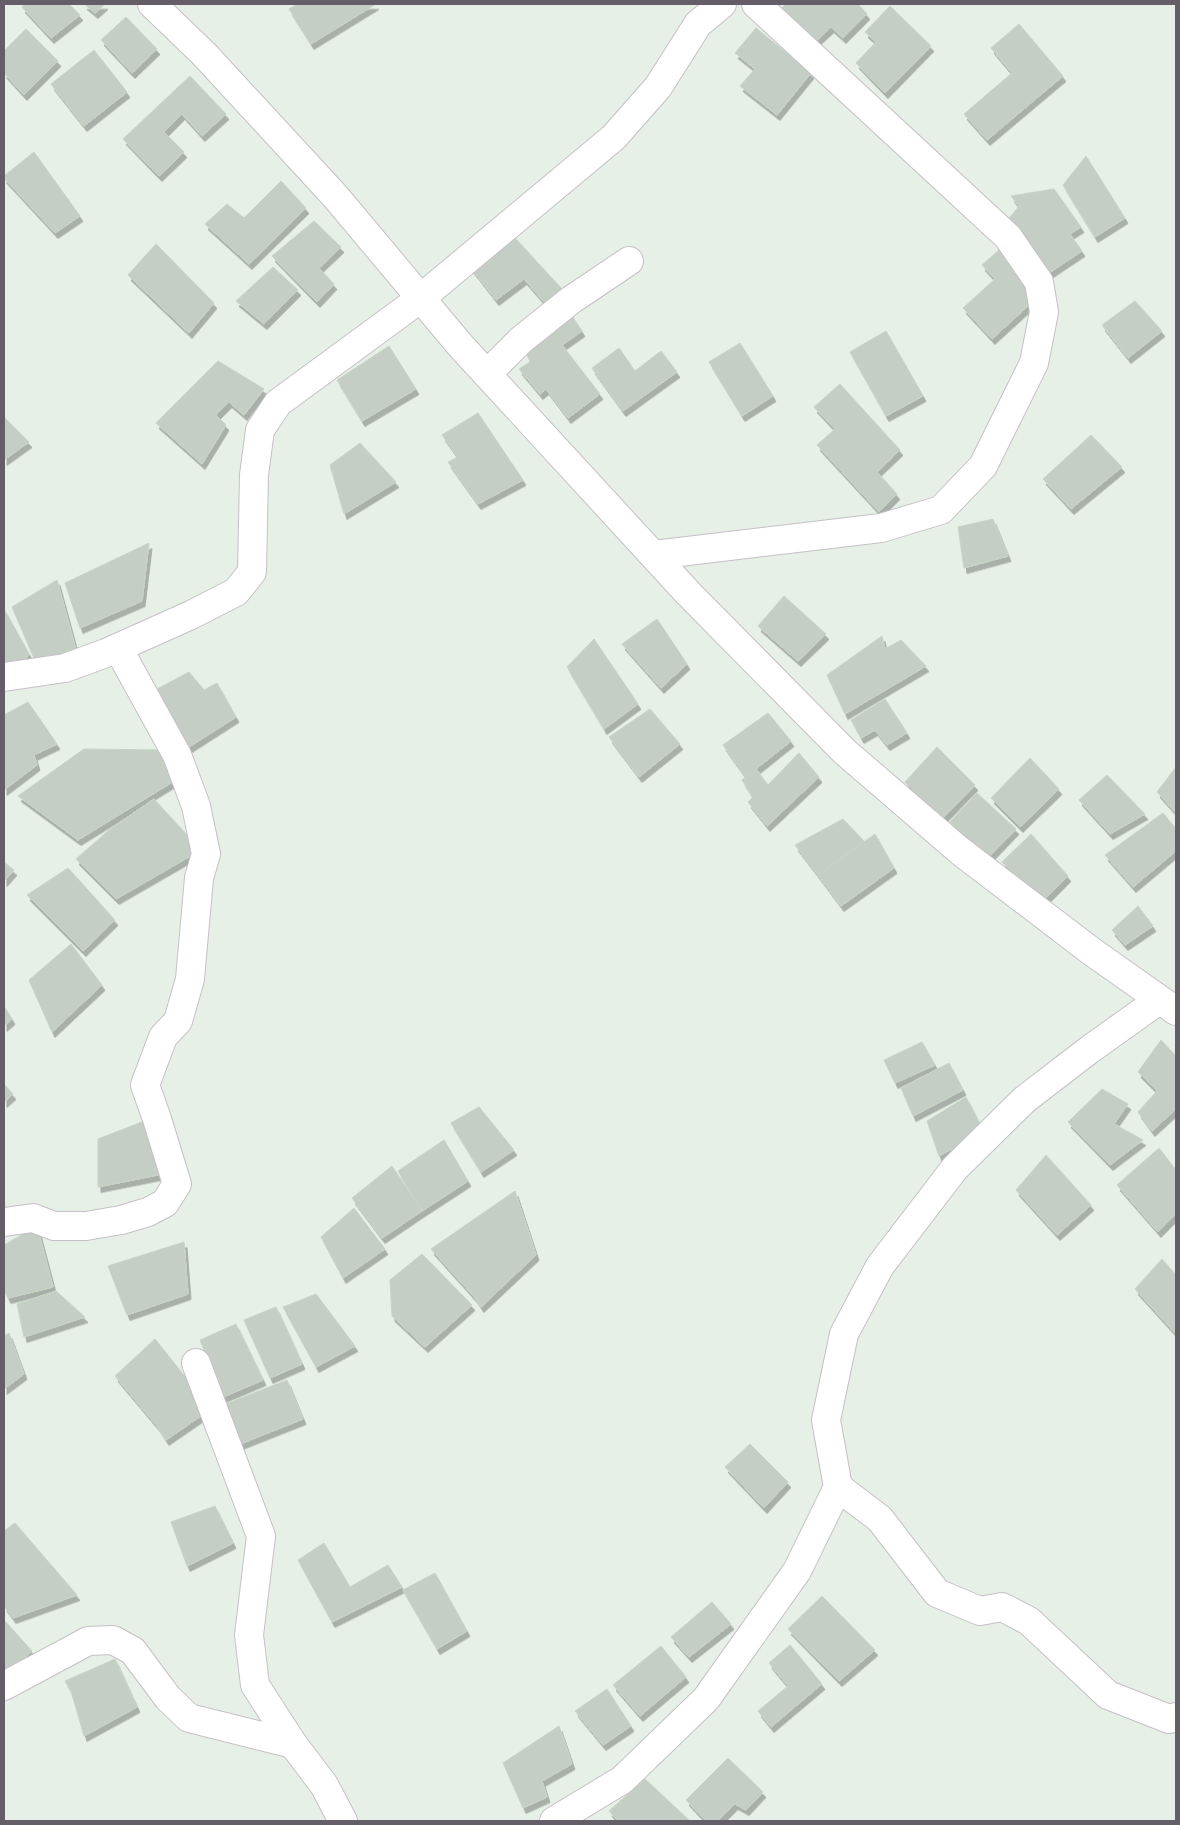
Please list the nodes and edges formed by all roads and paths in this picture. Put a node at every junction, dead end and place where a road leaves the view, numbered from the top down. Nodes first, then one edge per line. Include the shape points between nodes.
1 (152, 4) edge
2 (722, 4) edge
3 (756, 4) edge
4 (630, 261) dead end
5 (421, 298) junction
6 (488, 374) junction
7 (654, 555) junction
8 (118, 648) junction
9 (4, 677) edge
10 (1168, 1005) edge
11 (4, 1222) edge
12 (196, 1362) dead end
13 (838, 1487) junction
14 (4, 1686) edge
15 (1176, 1717) edge
16 (293, 1744) junction
17 (343, 1821) edge
18 (554, 1821) edge

1 - 5 street via 204,54 315,175
2 - 5 street via 698,24 658,87 614,137
3 - 7 street via 1008,236 1039,282 1044,312 1034,363 983,466 941,510 881,528
4 - 6 street via 536,328
5 - 6 street
5 - 8 street via 278,403 260,430 254,475 252,572 236,592
6 - 7 street
7 - 10 street via 845,752 960,851
8 - 9 street via 65,668
8 - 11 street via 177,755 196,806 206,854 199,878 190,979 178,1021 163,1037 145,1085 177,1184 165,1203 122,1220 86,1226 54,1226 34,1218
10 - 13 street via 1089,1050 1024,1100 954,1168 880,1266 844,1334 826,1420
12 - 16 street via 261,1536 250,1635 255,1685
13 - 15 street via 880,1519 937,1593 980,1611 1002,1607 1029,1621 1108,1695 1169,1719
13 - 18 street via 797,1571 706,1699 622,1780
14 - 16 street via 88,1641 112,1640 133,1651 168,1698 189,1718
16 - 17 street via 324,1785

